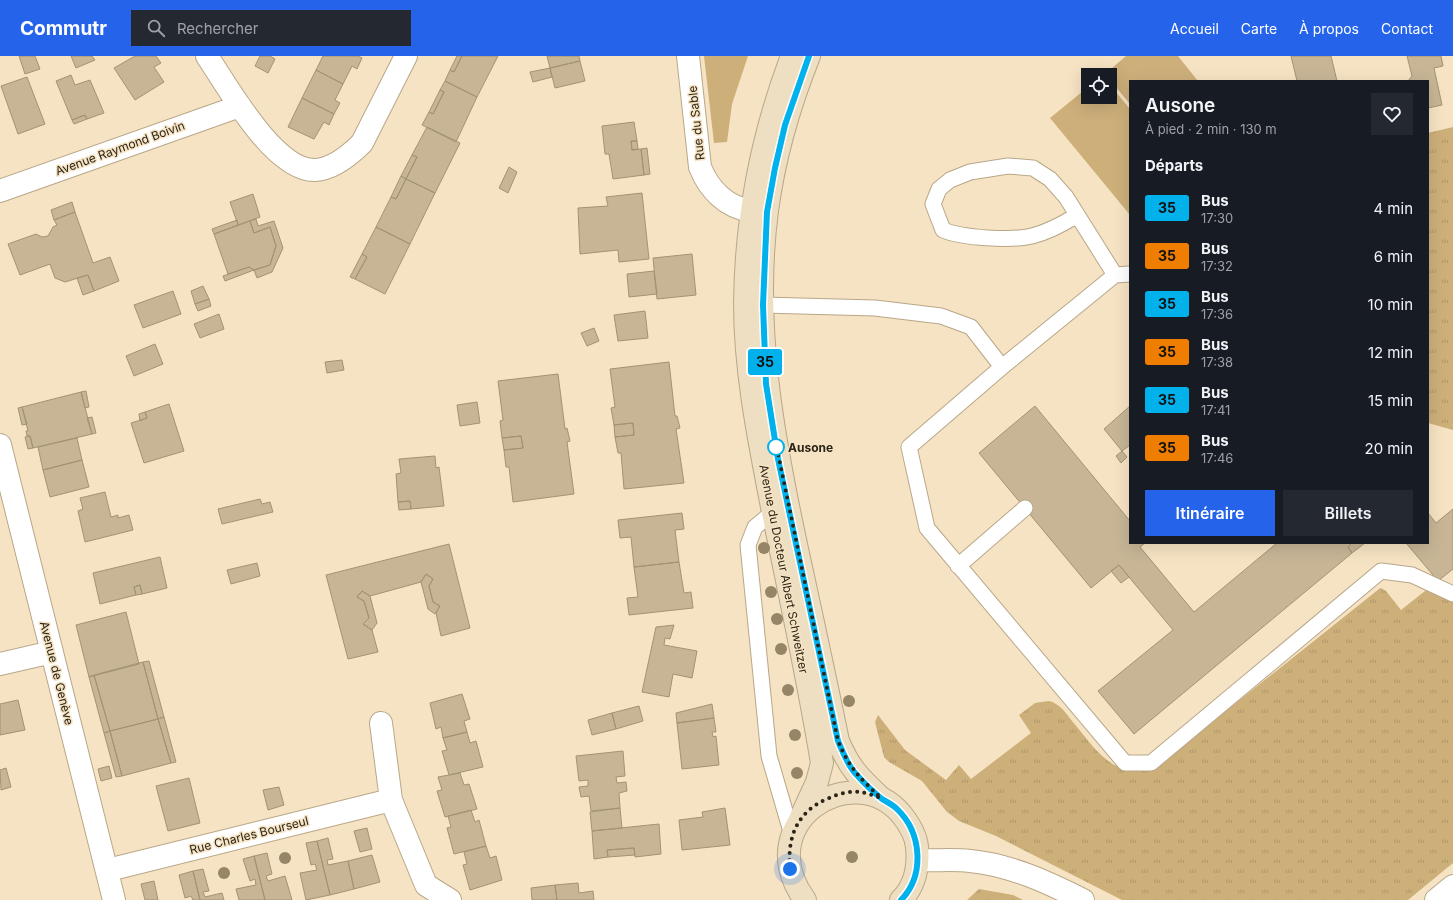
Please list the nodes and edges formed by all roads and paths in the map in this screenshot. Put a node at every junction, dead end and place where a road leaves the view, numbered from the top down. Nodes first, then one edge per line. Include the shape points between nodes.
1 (207, 56) edge
2 (406, 56) edge
3 (688, 56) edge
4 (792, 56) edge
5 (809, 56) edge
6 (240, 106) junction
7 (0, 191) edge
8 (752, 210) junction
9 (1077, 215) junction
10 (1126, 274) edge
11 (763, 305) junction
12 (1002, 367) junction
13 (0, 445) edge
14 (1025, 508) dead end
15 (773, 512) junction
16 (958, 566) junction
17 (1453, 594) edge
18 (52, 652) junction
19 (0, 664) edge
20 (381, 723) dead end
21 (881, 798) junction
22 (391, 800) junction
23 (796, 827) junction
24 (918, 860) junction
25 (790, 869) junction
26 (108, 870) junction
27 (1453, 886) edge
28 (114, 900) edge
29 (450, 900) edge
30 (793, 900) edge
31 (805, 900) edge
32 (901, 900) edge
33 (1083, 900) edge
34 (1436, 900) edge

1 - 6 street
2 - 6 street via 362,143 351,154 332,165 316,170 301,168 286,160 272,148
3 - 8 street, Rue du Sable via 700,167 712,189 725,200 739,209
4 - 8 main road, Avenue du Docteur Albert Schweitzer via 770,122
5 - 11 main road, Avenue du Docteur Albert Schweitzer via 785,125 775,168 767,212
6 - 7 street, Avenue Raymond Boivin
8 - 15 main road, Avenue du Docteur Albert Schweitzer via 745,305 751,386
9 - 9 lane via 1055,185 1033,168 1008,166 970,172 950,180 939,189 933,204 943,230 952,234 995,238 1031,236 1049,231
9 - 10 lane
10 - 12 lane
11 - 12 lane via 875,308 940,316 971,328
11 - 21 main road, Avenue du Docteur Albert Schweitzer via 766,384 778,459 838,741 855,773
12 - 16 lane via 909,447 927,528
13 - 18 street, Avenue de Genève
14 - 16 lane
15 - 23 main road, Avenue du Docteur Albert Schweitzer via 822,763 817,782
15 - 23 lane via 756,527 748,545 769,756
16 - 17 lane via 1125,763 1151,763 1381,571 1412,575
18 - 19 street
18 - 26 street, Avenue de Genève
20 - 22 street
21 - 23 main road via 859,792 837,794 816,804
21 - 24 main road via 897,809 909,824 916,841
22 - 26 street, Rue Charles Bourseul
22 - 29 street via 426,886
23 - 25 main road, Avenue du Docteur Albert Schweitzer via 788,852
24 - 32 main road via 914,878
24 - 33 street via 968,860 992,864 1021,872
25 - 30 main road
25 - 31 main road via 796,887
26 - 28 street, Avenue de Genève
27 - 34 street

